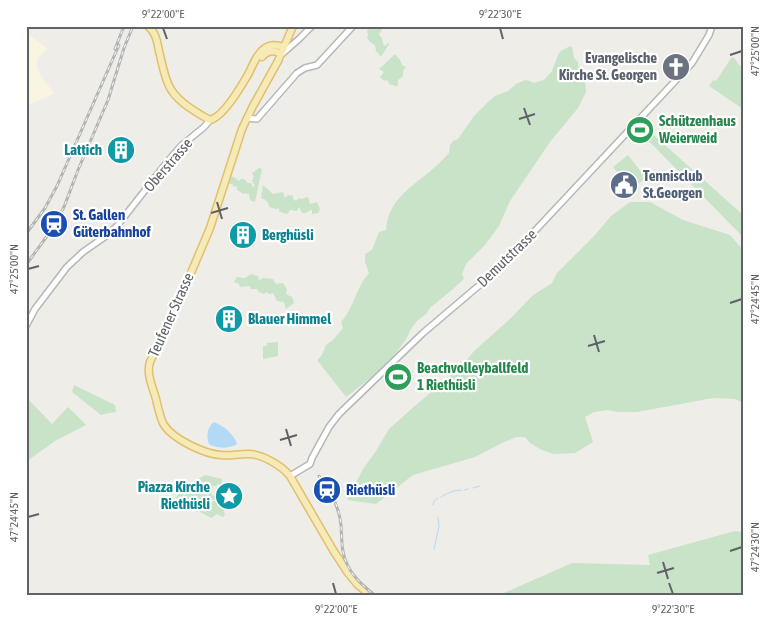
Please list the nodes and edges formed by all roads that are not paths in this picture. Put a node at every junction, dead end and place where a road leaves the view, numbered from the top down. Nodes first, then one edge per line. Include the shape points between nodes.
1 (148, 26) edge
2 (293, 26) edge
3 (312, 26) edge
4 (353, 26) edge
5 (712, 26) edge
6 (289, 35) junction
7 (299, 39) junction
8 (283, 51) junction
9 (247, 118) junction
10 (210, 120) junction
11 (26, 326) edge
12 (290, 476) junction
13 (371, 596) edge

1 - 10 main road via 154,34 166,80 174,96
2 - 6 main road, Teufener Strasse
3 - 7 street
4 - 9 street via 317,65 297,73 257,119
5 - 12 street, Demutstrasse via 695,58 671,87 502,266 429,328 339,414 310,464
6 - 7 street
6 - 8 main road, Teufener Strasse
7 - 8 street
8 - 9 main road, Teufener Strasse
8 - 10 main road, Oberstrasse via 267,52 225,108
9 - 12 main road, Teufener Strasse via 210,228 150,362 149,371 162,420 171,432 210,454 260,456 286,470
10 - 11 street, Oberstrasse via 181,146 117,226 67,267
12 - 13 main road, Teufener Strasse via 348,573

